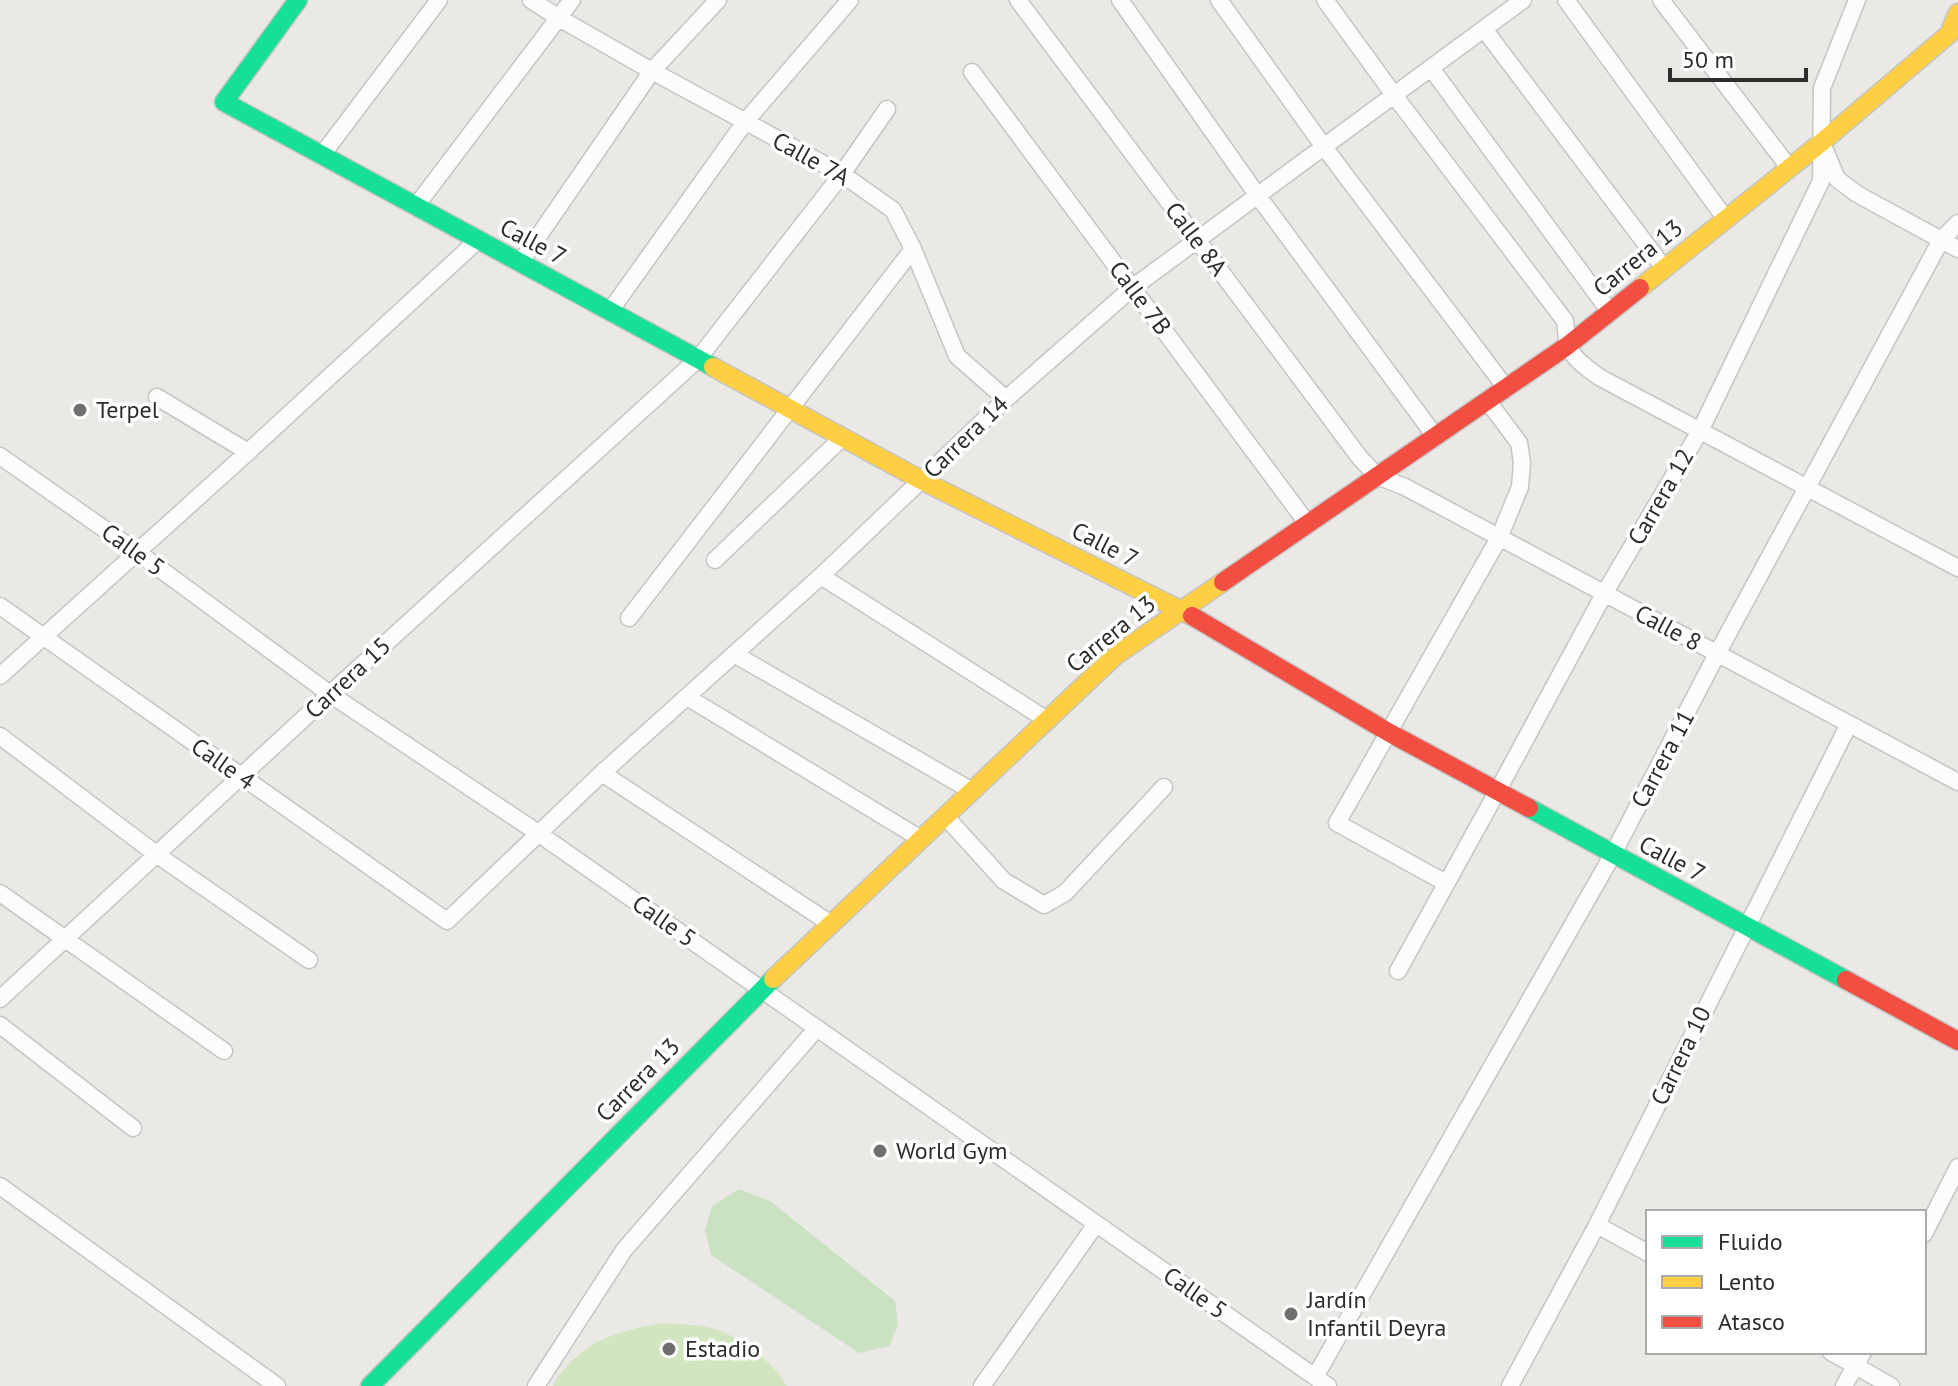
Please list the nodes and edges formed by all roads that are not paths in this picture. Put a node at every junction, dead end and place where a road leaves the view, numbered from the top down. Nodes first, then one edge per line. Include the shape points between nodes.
1 (298, 0) edge
2 (439, 0) edge
3 (531, 0) edge
4 (572, 0) edge
5 (718, 0) edge
6 (850, 0) edge
7 (1018, 0) edge
8 (1120, 0) edge
9 (1219, 0) edge
10 (1325, 0) edge
11 (1523, 0) edge
12 (1566, 0) edge
13 (1661, 0) edge
14 (1857, 0) edge
15 (1958, 13) edge
16 (559, 18) junction
17 (1484, 29) junction
18 (1431, 68) junction
19 (652, 71) junction
20 (972, 72) dead end
21 (1394, 95) junction
22 (887, 109) dead end
23 (745, 122) junction
24 (1822, 142) junction
25 (1324, 147) junction
26 (322, 155) junction
27 (1788, 166) junction
28 (842, 174) junction
29 (1258, 196) junction
30 (416, 206) junction
31 (1725, 218) junction
32 (1958, 223) edge
33 (478, 240) junction
34 (1941, 240) junction
35 (1197, 241) junction
36 (913, 249) junction
37 (1958, 249) edge
38 (520, 263) junction
39 (1664, 268) junction
40 (1132, 288) junction
41 (610, 311) junction
42 (1610, 312) junction
43 (1567, 346) junction
44 (698, 359) junction
45 (1506, 388) junction
46 (157, 397) dead end
47 (1006, 399) junction
48 (1487, 400) junction
49 (792, 410) junction
50 (1700, 431) junction
51 (1435, 436) junction
52 (843, 437) junction
53 (248, 452) junction
54 (0, 456) edge
55 (1377, 476) junction
56 (921, 480) junction
57 (1807, 488) junction
58 (1307, 523) junction
59 (1499, 538) junction
60 (137, 552) junction
61 (715, 560) dead end
62 (1958, 568) edge
63 (821, 576) junction
64 (1604, 594) junction
65 (0, 606) edge
66 (1181, 610) junction
67 (629, 618) dead end
68 (43, 637) junction
69 (734, 654) junction
70 (1717, 654) junction
71 (0, 676) edge
72 (330, 694) junction
73 (687, 697) junction
74 (1047, 720) junction
75 (1849, 724) junction
76 (1388, 732) junction
77 (0, 736) edge
78 (602, 773) junction
79 (241, 777) junction
80 (1958, 782) edge
81 (1164, 787) dead end
82 (972, 791) junction
83 (1497, 792) junction
84 (945, 816) junction
85 (538, 833) junction
86 (921, 839) junction
87 (156, 854) junction
88 (1613, 854) junction
89 (1446, 883) junction
90 (0, 893) edge
91 (447, 921) joint
92 (831, 924) junction
93 (1746, 926) junction
94 (66, 939) junction
95 (309, 960) dead end
96 (1398, 971) dead end
97 (762, 989) junction
98 (0, 999) edge
99 (0, 1025) edge
100 (817, 1028) junction
101 (1958, 1041) edge
102 (224, 1051) dead end
103 (133, 1128) dead end
104 (1958, 1167) edge
105 (0, 1186) edge
106 (1096, 1224) junction
107 (1597, 1225) junction
108 (1926, 1230) edge
109 (1646, 1252) edge
110 (1839, 1354) edge
111 (1860, 1359) edge
112 (1321, 1381) edge
113 (277, 1386) edge
114 (370, 1386) edge
115 (536, 1386) edge
116 (982, 1386) edge
117 (1510, 1386) edge
118 (1844, 1386) edge
119 (1891, 1386) edge

1 - 26 street, Calle 7 via 224,102
2 - 26 street
3 - 16 street, Calle 7A
4 - 16 street
5 - 19 street
6 - 23 street
7 - 35 street, Calle 8A
8 - 29 street
9 - 25 street
10 - 21 street
11 - 17 street, Carrera 14
12 - 31 street
13 - 27 street
14 - 24 street, Carrera 12 via 1822,88
15 - 24 street, Carrera 13 via 1949,34
16 - 19 street, Calle 7A
16 - 30 street
17 - 18 street, Carrera 14
17 - 39 street
18 - 21 street, Carrera 14
18 - 42 street
19 - 23 street, Calle 7A
19 - 38 street
20 - 40 street, Calle 7B
21 - 25 street, Carrera 14
21 - 43 street via 1565,321
22 - 28 street
23 - 28 street, Calle 7A
23 - 41 street
24 - 27 street, Carrera 13
24 - 34 street via 1837,179
24 - 50 street, Carrera 12 via 1821,181
25 - 29 street, Carrera 14
25 - 45 street
26 - 30 street, Calle 7
27 - 31 street, Carrera 13
28 - 36 street, Calle 7A via 893,210
28 - 44 street
29 - 35 street, Carrera 14
29 - 51 street
30 - 33 street, Calle 7
31 - 39 street, Carrera 13
32 - 34 street, Carrera 11
33 - 38 street, Calle 7
33 - 53 street
34 - 37 street
34 - 57 street, Carrera 11
35 - 40 street, Carrera 14
35 - 55 street, Calle 8A
36 - 47 street, Calle 7A via 957,356
36 - 49 street
38 - 41 street, Calle 7
39 - 42 street, Carrera 13
40 - 47 street, Carrera 14
40 - 58 street, Calle 7B
41 - 44 street, Calle 7
42 - 43 street, Carrera 13
43 - 45 street, Carrera 13
43 - 50 street via 1599,377
44 - 49 street, Calle 7
44 - 72 street, Carrera 15
45 - 48 street, Carrera 13
46 - 53 street
47 - 56 street, Carrera 14
48 - 51 street, Carrera 13
48 - 59 street via 1519,443 1522,463 1520,487
49 - 52 street, Calle 7
49 - 67 street
50 - 57 street
50 - 64 street, Carrera 12
51 - 55 street, Carrera 13
52 - 56 street, Calle 7
52 - 61 street
53 - 60 street
54 - 60 street, Calle 5
55 - 58 street, Carrera 13
55 - 59 street, Calle 8
56 - 63 street, Carrera 14
56 - 66 street, Calle 7
57 - 62 street
57 - 70 street, Carrera 11
58 - 66 street, Carrera 13
59 - 64 street, Calle 8
59 - 76 street
60 - 68 street
60 - 72 street, Calle 5
63 - 69 street, Carrera 14
63 - 74 street
64 - 70 street, Calle 8
64 - 83 street, Carrera 12
65 - 68 street, Calle 4
66 - 74 street, Carrera 13 via 1116,655
66 - 76 street, Calle 7
68 - 71 street
68 - 79 street, Calle 4
69 - 73 street, Carrera 14
69 - 82 street
70 - 75 street, Calle 8
70 - 88 street, Carrera 11
72 - 79 street, Carrera 15
72 - 85 street, Calle 5
73 - 78 street, Carrera 14
73 - 86 street
74 - 82 street, Carrera 13
75 - 80 street, Calle 8
75 - 93 street, Carrera 10
76 - 83 street, Calle 7
76 - 89 street via 1337,823
77 - 87 street
78 - 85 street, Carrera 14
78 - 92 street
79 - 87 street, Carrera 15
79 - 91 street, Calle 4
81 - 84 street via 1065,893 1044,905 1004,881
82 - 84 street, Carrera 13
83 - 88 street, Calle 7
83 - 89 street, Carrera 12
84 - 86 street, Carrera 13
85 - 91 street, Carrera 14
85 - 97 street, Calle 5
86 - 92 street, Carrera 13
87 - 94 street, Carrera 15
87 - 95 street
88 - 93 street, Calle 7
88 - 112 street, Carrera 11
89 - 96 street, Carrera 12
90 - 94 street
92 - 97 street, Carrera 13
93 - 101 street, Calle 7
93 - 107 street, Carrera 10
94 - 98 street, Carrera 15
94 - 102 street
97 - 100 street, Calle 5
97 - 114 street, Carrera 13
99 - 103 street
100 - 106 street, Calle 5
100 - 115 street via 624,1250
104 - 108 street
105 - 113 street
106 - 112 street, Calle 5
106 - 116 street
107 - 109 street
107 - 117 street, Carrera 10
110 - 111 street
111 - 118 street
111 - 119 street

